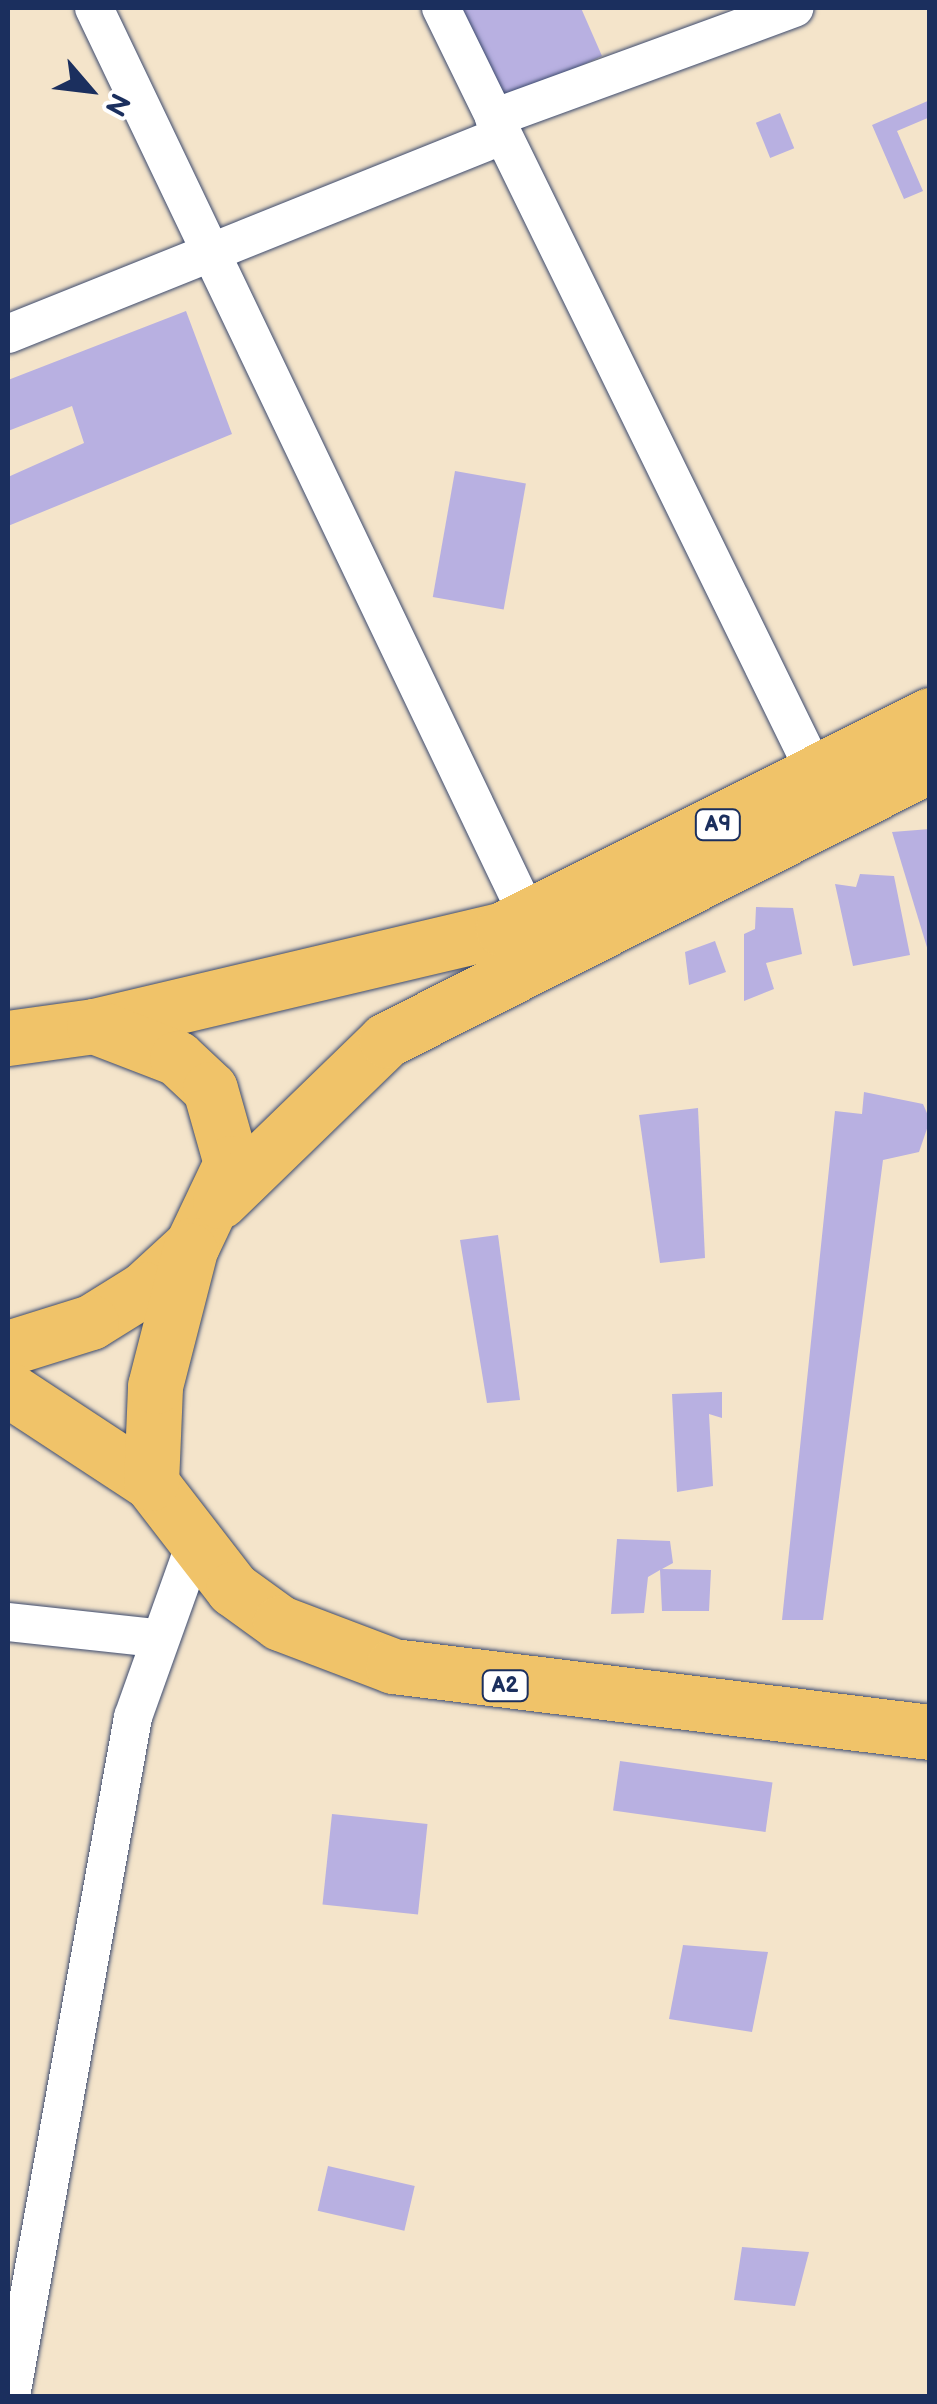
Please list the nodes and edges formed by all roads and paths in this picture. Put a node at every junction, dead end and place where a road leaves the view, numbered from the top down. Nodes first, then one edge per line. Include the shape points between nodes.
1 (94, 8) edge
2 (441, 8) edge
3 (795, 8) edge
4 (750, 15) edge
5 (498, 127) junction
6 (212, 256) junction
7 (8, 334) edge
8 (930, 715) edge
9 (930, 765) edge
10 (816, 776) junction
11 (529, 918) junction
12 (94, 1026) junction
13 (8, 1038) edge
14 (206, 1223) junction
15 (8, 1348) edge
16 (8, 1389) edge
17 (151, 1482) junction
18 (195, 1544) junction
19 (8, 1622) edge
20 (156, 1638) junction
21 (930, 1732) edge
22 (12, 2396) edge

1 - 6 street
2 - 5 street
3 - 4 street
4 - 5 street
5 - 6 street
5 - 10 street
6 - 7 street
6 - 11 street
8 - 10 highway, A9
9 - 14 highway, A9 via 386,1040
10 - 11 highway, A9
11 - 12 highway, A9 via 325,976
12 - 13 highway
12 - 14 highway via 177,1058 210,1090 232,1163
14 - 15 highway via 92,1322
14 - 17 highway via 154,1386
16 - 17 highway, A2
17 - 18 highway, A2
18 - 20 street
18 - 21 highway, A2 via 280,1623 393,1666
19 - 20 street
20 - 22 street via 133,1718

